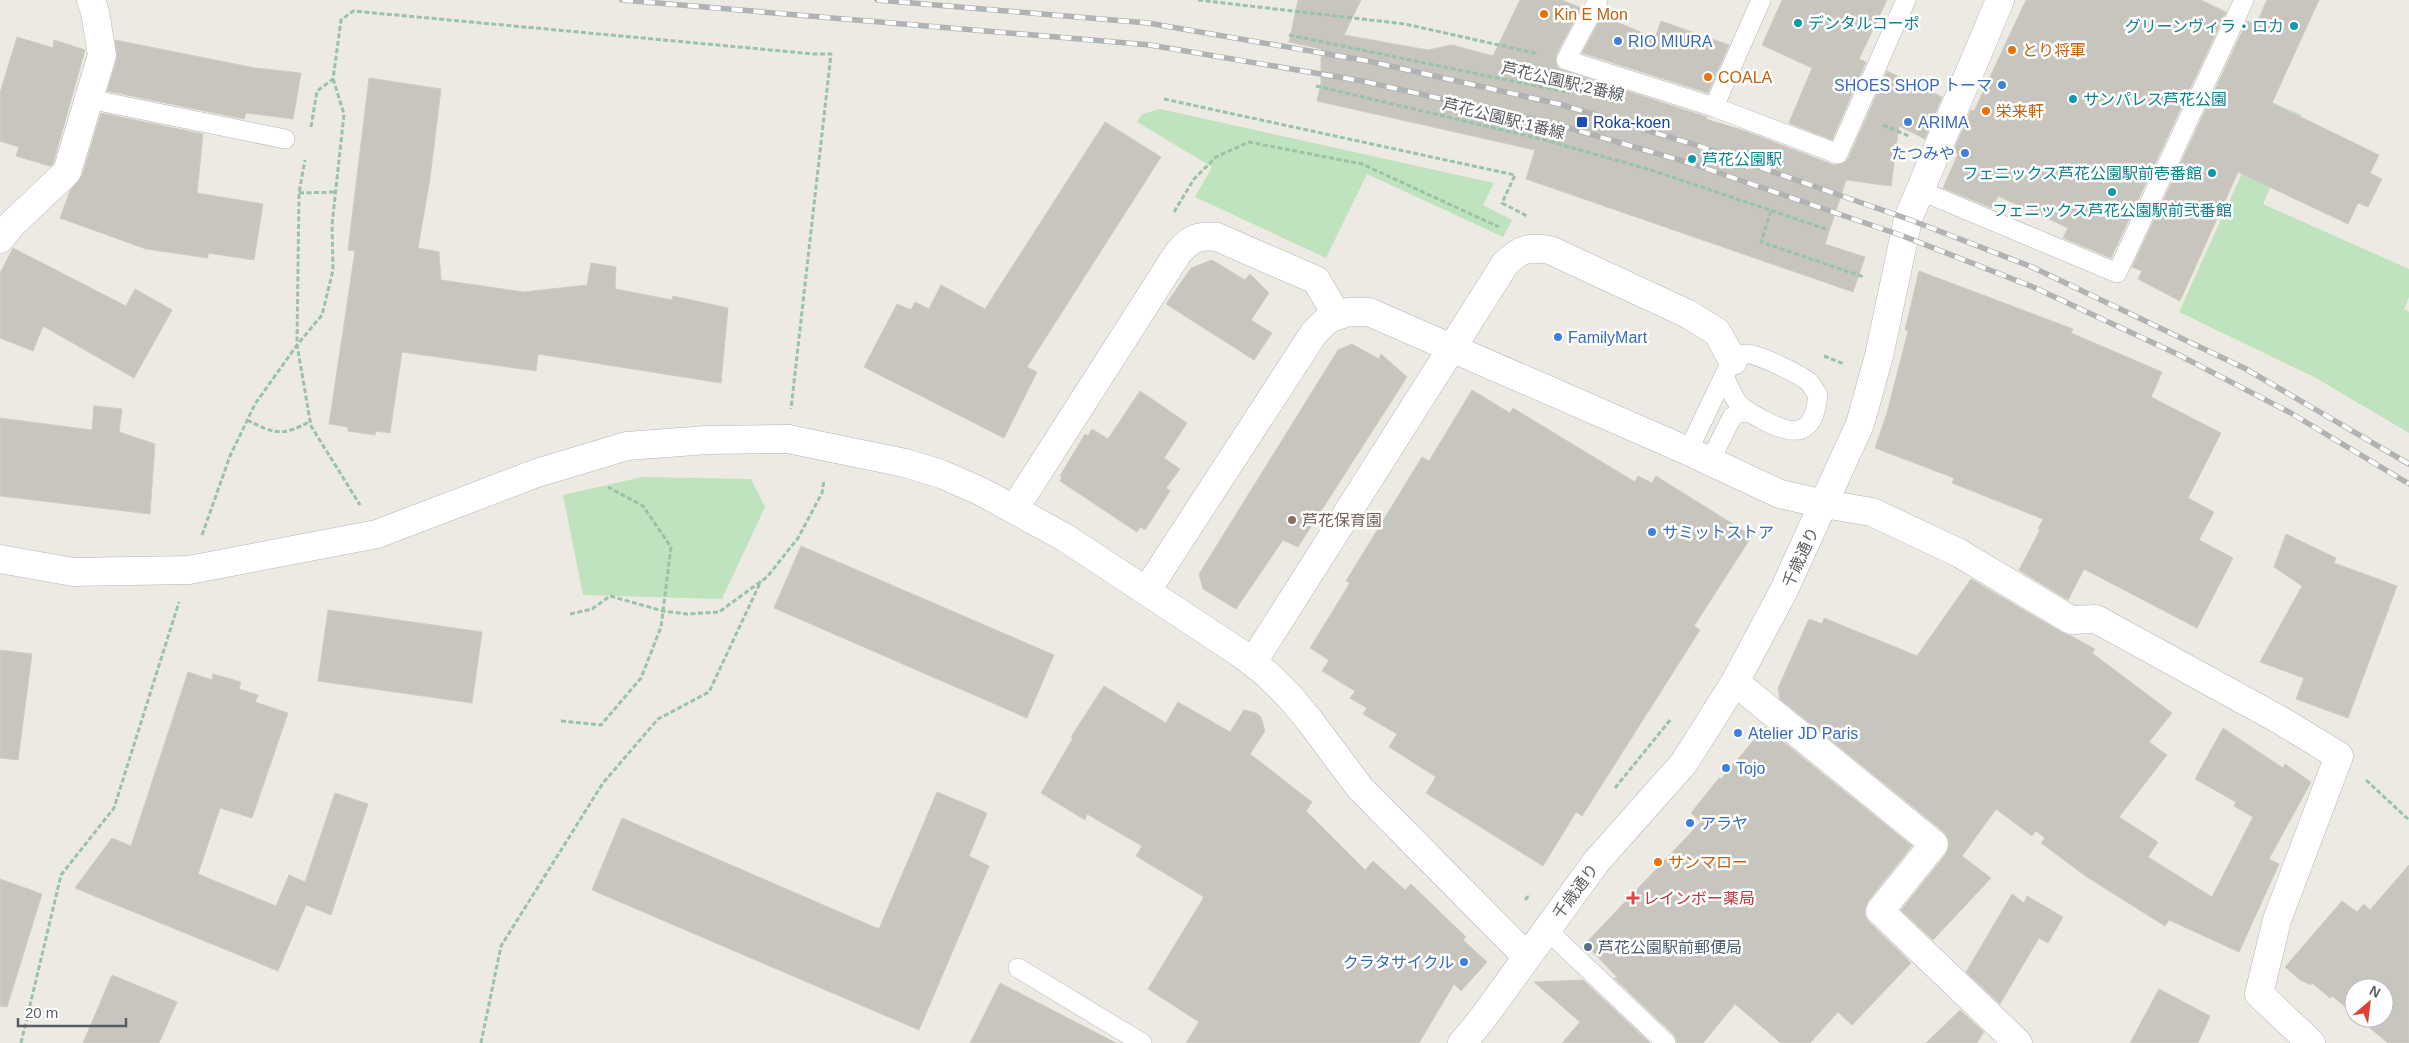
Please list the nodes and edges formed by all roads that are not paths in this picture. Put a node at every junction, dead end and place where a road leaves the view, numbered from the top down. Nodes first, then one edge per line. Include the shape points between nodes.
1 (91, 0) edge
2 (1598, 0) edge
3 (1761, 0) edge
4 (1906, 0) edge
5 (2000, 0) edge
6 (2244, 0) edge
7 (89, 99) junction
8 (1714, 107) junction
9 (285, 139) dead end
10 (1919, 190) junction
11 (0, 239) edge
12 (1332, 316) junction
13 (1453, 349) junction
14 (1728, 368) junction
15 (1749, 412) junction
16 (1699, 456) junction
17 (1824, 504) junction
18 (1015, 508) junction
19 (0, 559) edge
20 (1147, 590) junction
21 (1253, 662) junction
22 (1735, 682) junction
23 (1546, 929) junction
24 (1527, 957) junction
25 (1018, 968) dead end
26 (1142, 1043) edge
27 (1462, 1043) edge
28 (1666, 1043) edge
29 (2018, 1043) edge
30 (2311, 1043) edge

1 - 7 street via 102,54
2 - 8 lane via 1566,60
3 - 8 lane
4 - 8 lane via 1838,154
5 - 10 street, 千歳通り
6 - 10 lane via 2117,273
7 - 9 lane
7 - 11 street via 67,172
10 - 17 street, 千歳通り via 1903,236 1880,356 1860,424
12 - 13 street via 1369,312
12 - 18 street via 1316,280 1217,238 1203,235 1190,240 1178,253
12 - 20 street via 1314,333
13 - 14 street via 1505,264 1517,253 1532,247 1550,250 1688,314 1717,332
13 - 16 street
13 - 21 street
14 - 15 lane via 1739,404
14 - 15 lane via 1746,354 1756,354 1808,382 1818,395 1817,408 1807,426 1796,432 1782,430
14 - 16 lane
15 - 16 lane via 1732,417
16 - 17 street via 1780,494
17 - 22 street, 千歳通り via 1783,592
17 - 30 street via 1872,512 1959,553 2071,620 2096,619 2339,756 2277,920 2259,994
18 - 19 street via 941,474 905,463 788,439 707,440 627,446 537,473 377,534 189,570 73,572
18 - 20 street
20 - 21 street
21 - 24 street via 1310,720 1360,788
22 - 23 street, 千歳通り via 1684,763 1596,862
22 - 29 street via 1934,844 1880,911
23 - 24 street, 千歳通り
23 - 28 lane
24 - 27 street, 千歳通り
25 - 26 lane

